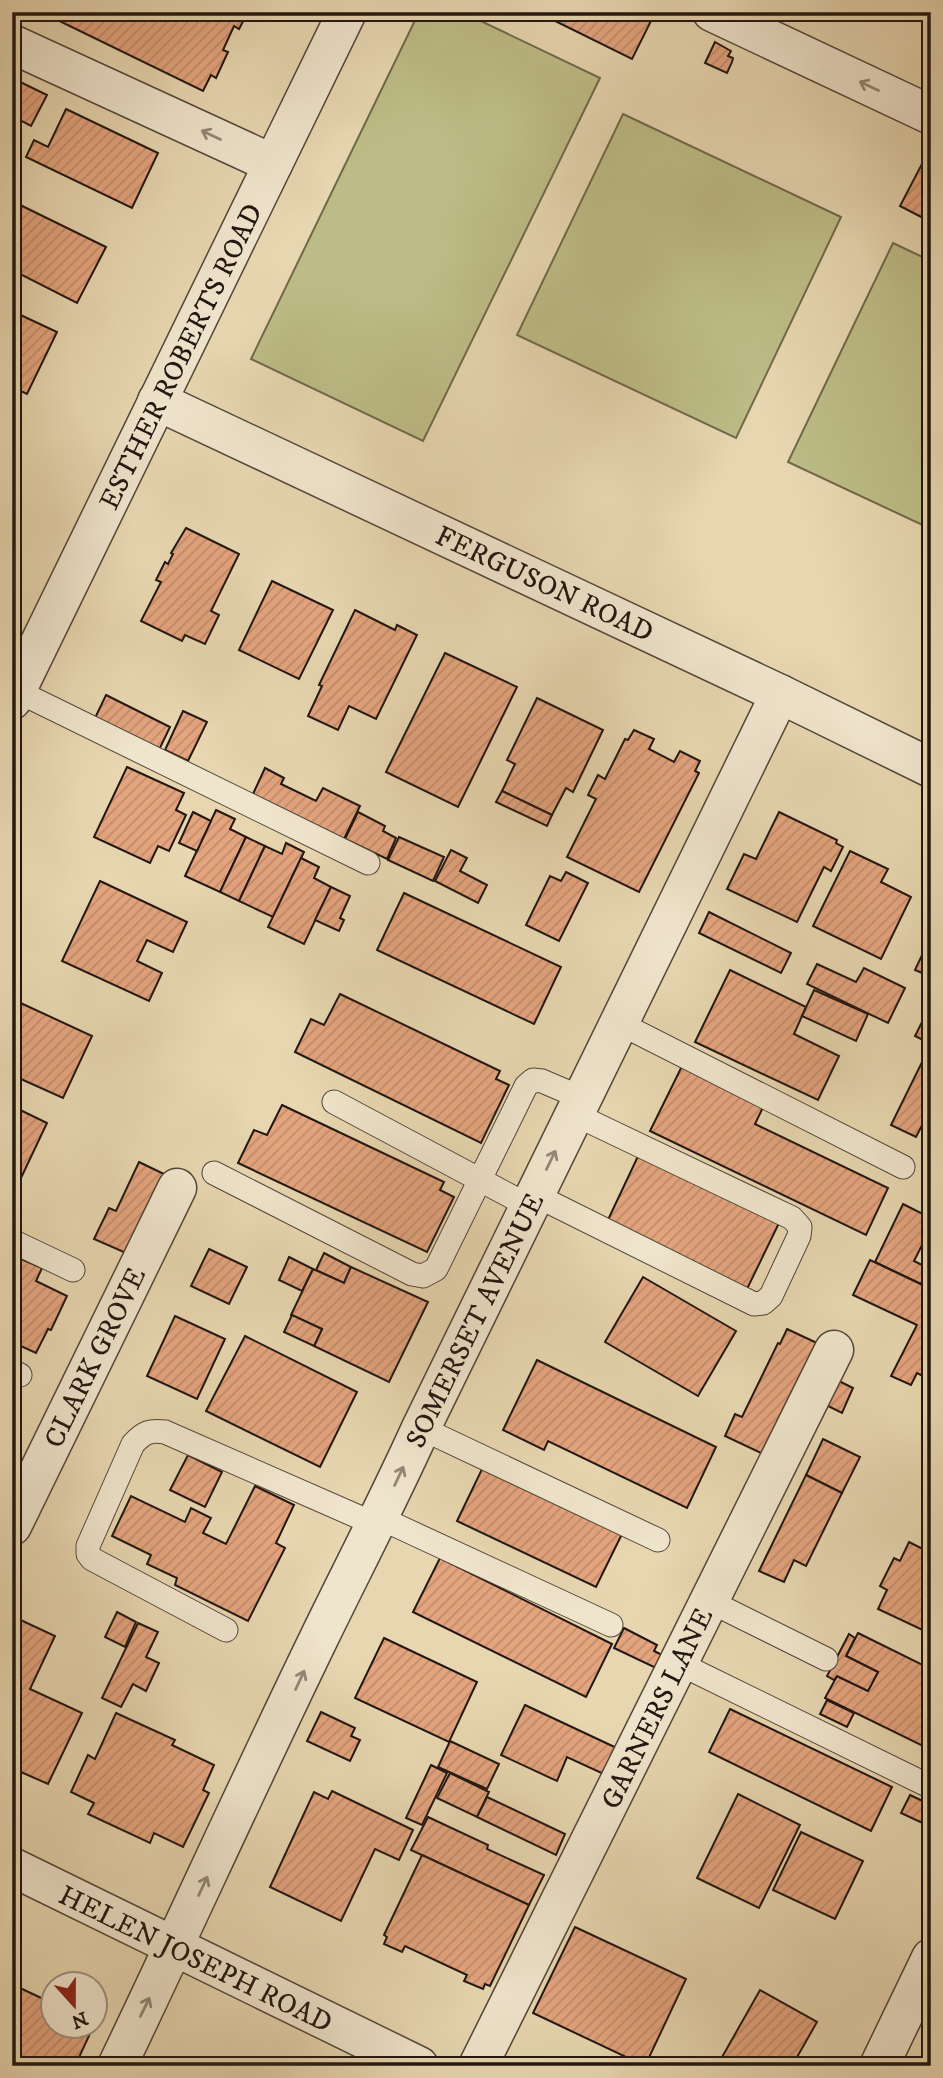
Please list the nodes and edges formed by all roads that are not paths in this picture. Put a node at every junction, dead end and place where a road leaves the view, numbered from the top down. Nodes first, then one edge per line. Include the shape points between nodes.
1 (347, 12) edge
2 (712, 12) edge
3 (12, 44) edge
4 (931, 115) edge
5 (273, 164) junction
6 (157, 401) junction
7 (14, 693) edge
8 (780, 694) junction
9 (931, 768) edge
10 (368, 863) dead end
11 (619, 1023) junction
12 (334, 1102) dead end
13 (578, 1106) junction
14 (902, 1167) dead end
15 (214, 1173) dead end
16 (480, 1180) junction
17 (177, 1188) dead end
18 (532, 1200) junction
19 (12, 1241) edge
20 (73, 1270) dead end
21 (834, 1350) dead end
22 (421, 1428) junction
23 (378, 1522) junction
24 (12, 1526) edge
25 (658, 1540) dead end
26 (709, 1601) junction
27 (611, 1625) dead end
28 (226, 1630) dead end
29 (826, 1659) dead end
30 (678, 1663) junction
31 (931, 1787) edge
32 (12, 1867) edge
33 (174, 1948) junction
34 (931, 1958) edge
35 (124, 2063) edge
36 (419, 2066) edge
37 (478, 2066) edge
38 (879, 2066) edge

1 - 5 street, ESTHER ROBERTS ROAD
4 -> 2 street
5 -> 3 street
5 - 6 street, ESTHER ROBERTS ROAD
6 - 7 street, ESTHER ROBERTS ROAD
6 - 8 street, FERGUSON ROAD
7 - 10 lane
8 - 9 street, FERGUSON ROAD
8 - 11 street, SOMERSET AVENUE
11 - 13 street, SOMERSET AVENUE
11 - 14 lane
12 - 16 lane
13 - 16 lane via 542,1081 533,1080
18 -> 13 street, SOMERSET AVENUE
13 - 18 lane via 792,1218 800,1227 799,1236 771,1296 754,1304
15 - 16 lane via 423,1276 436,1269
16 - 18 lane
17 - 24 street, CLARK GROVE
18 - 22 street, SOMERSET AVENUE
19 - 20 lane
21 - 26 street, GARNERS LANE
23 -> 22 street, SOMERSET AVENUE
22 - 25 lane
23 - 27 lane
23 - 28 lane via 165,1432 142,1434 133,1444 88,1553
33 -> 23 street, SOMERSET AVENUE
26 - 29 lane
26 - 30 street, GARNERS LANE
30 - 31 lane
30 - 37 street, GARNERS LANE
32 - 33 street, HELEN JOSEPH ROAD
35 -> 33 street, SOMERSET AVENUE
33 - 36 street, HELEN JOSEPH ROAD
34 - 38 street

